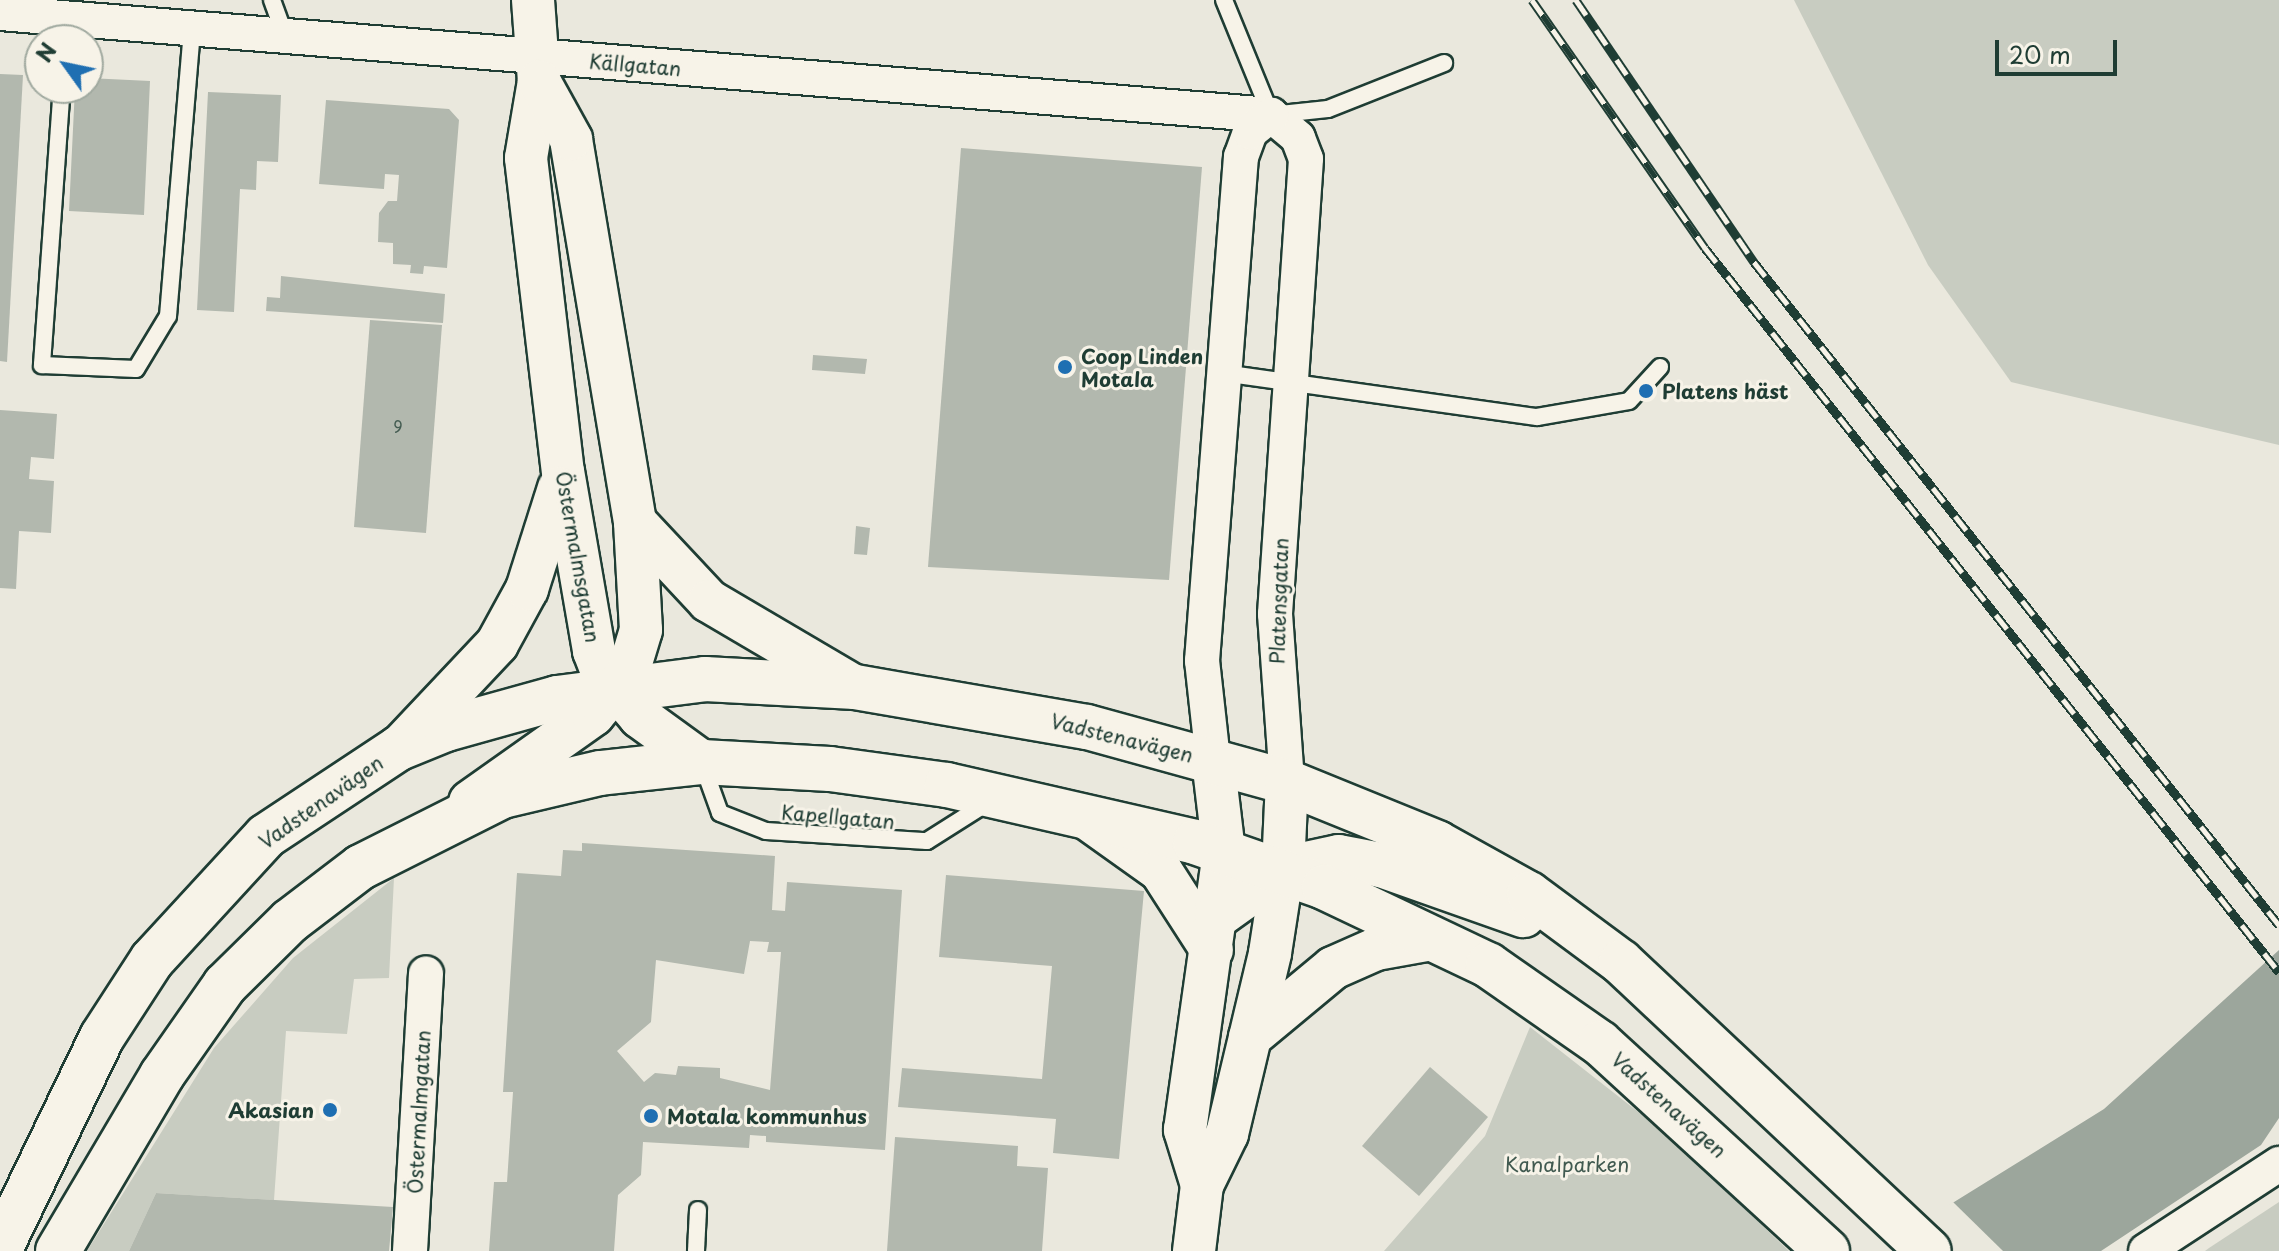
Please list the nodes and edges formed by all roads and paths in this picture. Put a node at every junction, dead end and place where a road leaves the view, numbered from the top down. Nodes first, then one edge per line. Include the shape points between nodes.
1 (272, 0) edge
2 (533, 0) edge
3 (1224, 0) edge
4 (0, 13) edge
5 (192, 29) junction
6 (285, 36) junction
7 (1444, 63) dead end
8 (537, 69) junction
9 (61, 104) edge
10 (1271, 115) junction
11 (1660, 367) dead end
12 (1223, 373) junction
13 (1293, 382) junction
14 (563, 471) junction
15 (635, 522) junction
16 (855, 687) junction
17 (616, 689) junction
18 (399, 748) junction
19 (1213, 760) junction
20 (702, 762) junction
21 (1287, 782) junction
22 (997, 796) junction
23 (1077, 812) junction
24 (433, 827) junction
25 (1224, 852) junction
26 (1283, 869) junction
27 (1215, 933) junction
28 (1589, 938) junction
29 (1433, 939) junction
30 (426, 973) dead end
31 (1250, 1037) junction
32 (2279, 1164) edge
33 (1202, 1185) junction
34 (698, 1210) dead end
35 (0, 1249) edge
36 (58, 1251) edge
37 (410, 1251) edge
38 (696, 1251) edge
39 (1194, 1251) edge
40 (1827, 1251) edge
41 (1929, 1251) edge
42 (2146, 1251) edge

1 - 6 lane
2 - 8 street, Östermalmsgatan
3 - 10 lane, Platensgatan
4 - 5 street, Källgatan
5 - 6 street, Källgatan
5 - 9 lane via 168,316 136,369 42,365
6 - 8 street, Källgatan
7 - 10 lane via 1328,109
8 - 10 street, Källgatan
8 - 14 street, Östermalmsgatan via 526,158
8 - 15 street, Östermalmsgatan via 571,139
10 - 12 street, Platensgatan via 1250,132 1241,157
10 - 13 street, Platensgatan via 1298,138 1306,159
11 - 13 lane via 1629,401 1537,417
12 - 13 lane
12 - 19 street, Platensgatan via 1202,661
13 - 21 street, Platensgatan via 1275,614
14 - 17 street, Östermalmsgatan via 594,651
14 - 18 street via 546,541 497,644
15 - 16 street via 709,601
15 - 17 street, Östermalmsgatan via 641,630 637,656
16 - 17 main road, Vadstenavägen via 705,679
16 - 19 main road, Vadstenavägen via 986,706
17 - 18 main road, Vadstenavägen via 496,711
17 - 20 street via 658,733
17 - 24 street, Vadstenavägen via 572,733
18 - 35 main road, Vadstenavägen via 266,836 152,960 54,1126
19 - 21 main road, Vadstenavägen
19 - 25 street, Platensgatan
20 - 22 main road, Vadstenavägen via 830,769
20 - 22 lane, Kapellgatan via 720,813 766,831 927,841
20 - 24 main road, Vadstenavägen via 550,783
21 - 26 street, Platensgatan
21 - 28 main road, Vadstenavägen via 1437,843 1529,894
22 - 23 main road, Vadstenavägen
23 - 25 main road, Vadstenavägen
23 - 27 street via 1161,871
24 - 36 main road, Vadstenavägen via 349,876 290,921 225,985 162,1075
25 - 26 main road, Vadstenavägen
25 - 27 street, Platensgatan
26 - 27 main road, Vadstenavägen
26 - 28 main road, Vadstenavägen via 1339,857 1381,865
26 - 29 main road, Vadstenavägen
26 - 31 street, Platensgatan
27 - 33 street, Platensgatan via 1185,1130
28 - 41 main road, Vadstenavägen via 1721,1051
29 - 31 street via 1376,949 1333,968
29 - 40 main road, Vadstenavägen via 1488,965 1600,1043
30 - 37 street, Östermalmgatan
31 - 33 street, Platensgatan via 1227,1134
32 - 42 street
33 - 39 street, Platensgatan
34 - 38 lane

